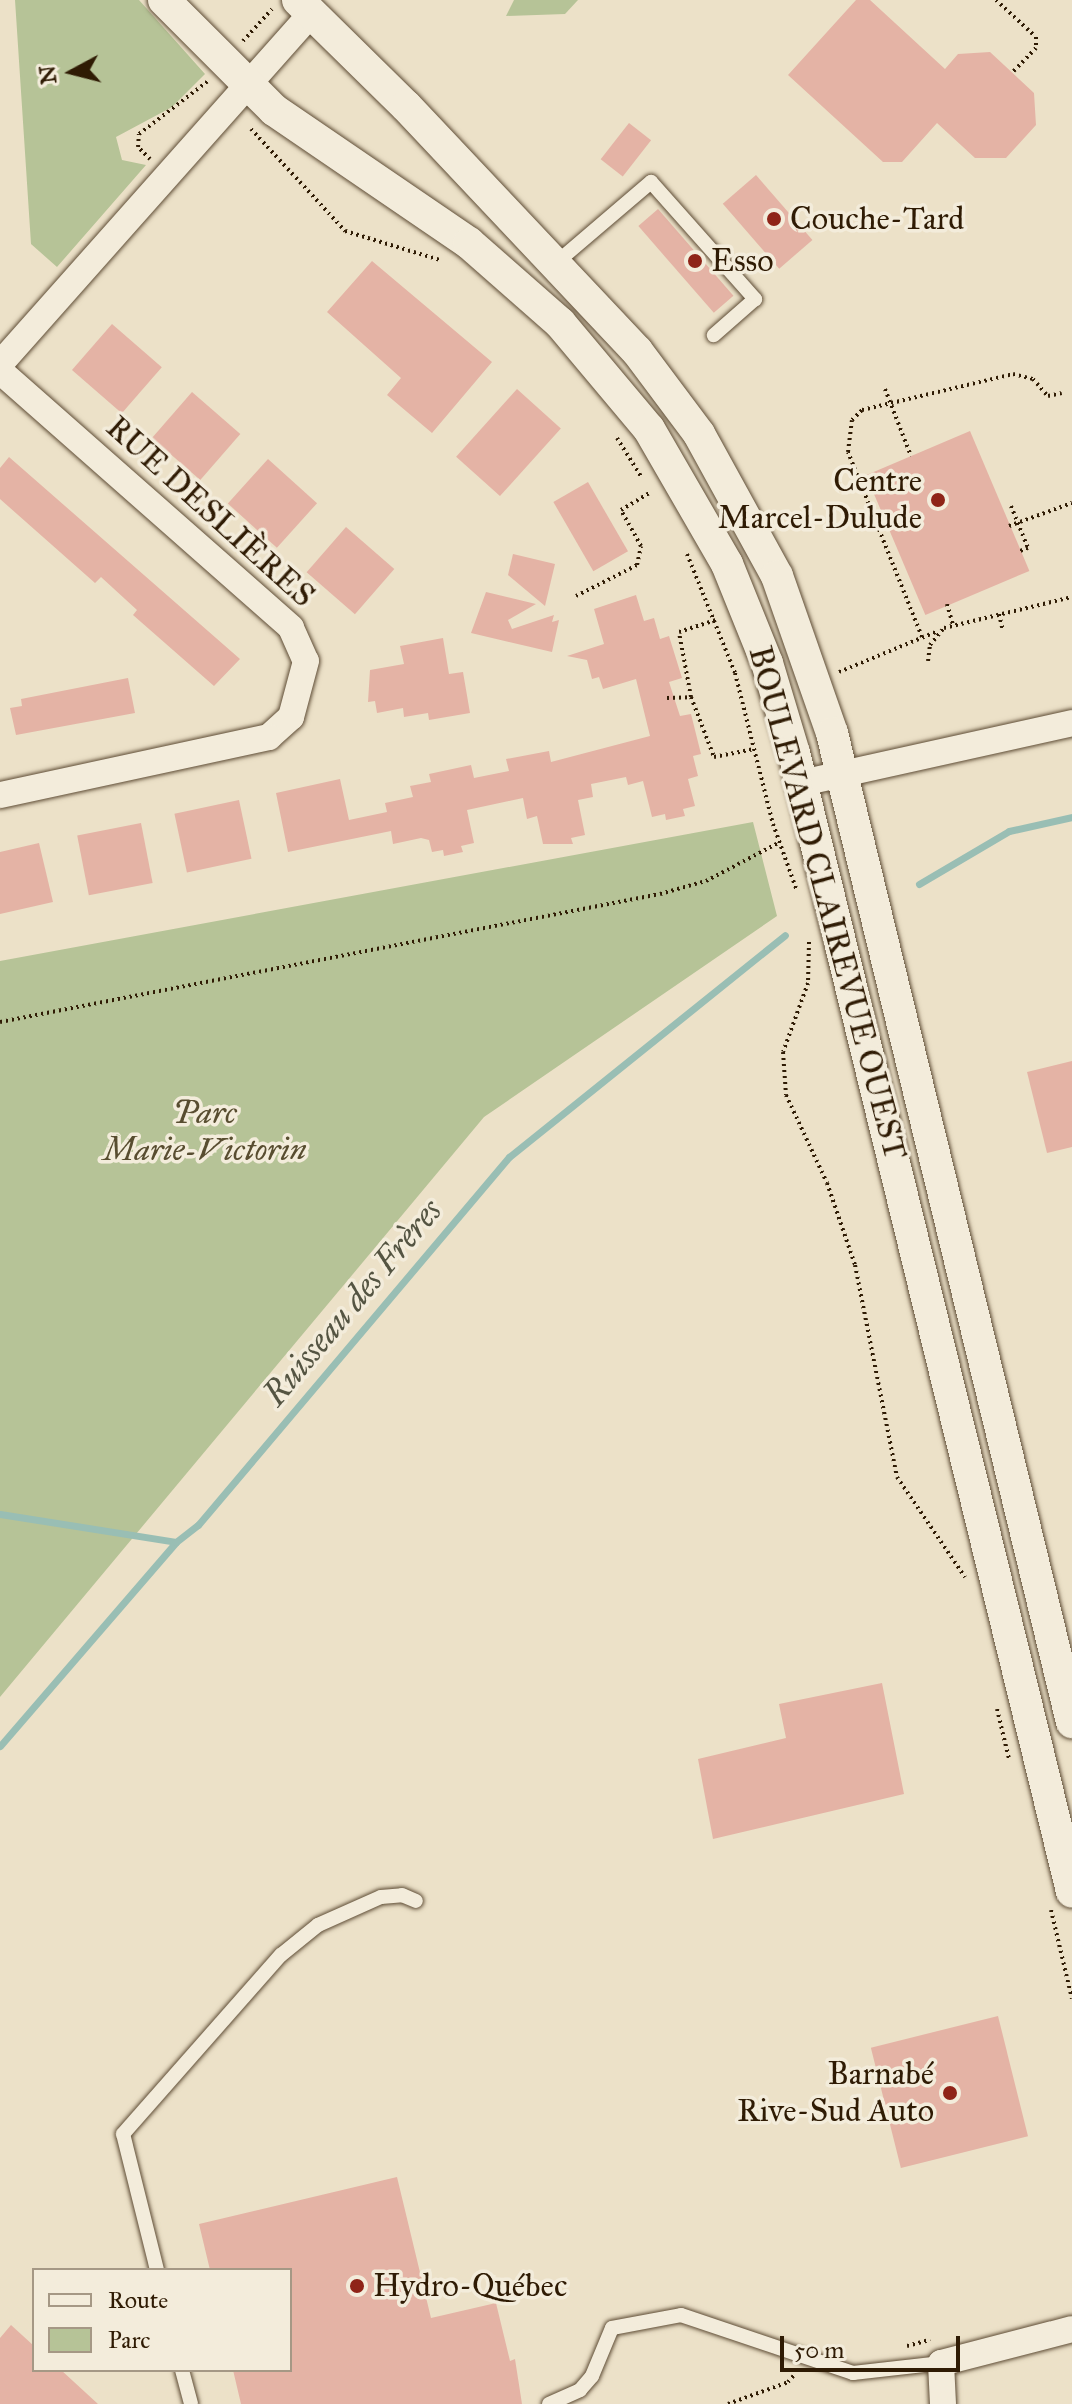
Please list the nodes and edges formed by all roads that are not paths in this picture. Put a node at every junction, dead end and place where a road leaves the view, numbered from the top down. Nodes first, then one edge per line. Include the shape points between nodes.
1 (164, 0) edge
2 (296, 5) edge
3 (246, 84) junction
4 (556, 263) junction
5 (714, 335) dead end
6 (0, 364) edge
7 (0, 371) edge
8 (660, 380) junction
9 (624, 395) junction
10 (1072, 723) edge
11 (842, 774) junction
12 (802, 783) junction
13 (0, 795) edge
14 (942, 1189) junction
15 (903, 1198) junction
16 (1072, 1722) edge
17 (1060, 1897) edge
18 (416, 1901) dead end
19 (156, 2268) edge
20 (1072, 2329) edge
21 (941, 2363) junction
22 (183, 2372) edge
23 (191, 2404) edge
24 (549, 2404) edge
25 (943, 2404) edge

1 - 3 street, BOULEVARD CLAIREVUE OUEST
2 - 3 street
2 - 4 street, BOULEVARD CLAIREVUE OUEST
3 - 6 street
3 - 9 street, BOULEVARD CLAIREVUE OUEST via 331,152 494,262 560,323
4 - 5 lane via 651,182 755,299
4 - 8 street, BOULEVARD CLAIREVUE OUEST
7 - 13 street, RUE DESLIÈRES via 291,628 306,661 291,717 269,737
8 - 9 street
8 - 11 street, BOULEVARD CLAIREVUE OUEST via 727,480 777,576 814,674
9 - 12 street, BOULEVARD CLAIREVUE OUEST via 672,463 727,564 777,691
10 - 11 street
11 - 12 street
11 - 14 street, BOULEVARD CLAIREVUE OUEST
12 - 15 street, BOULEVARD CLAIREVUE OUEST
14 - 15 street
14 - 16 street, BOULEVARD CLAIREVUE OUEST
15 - 17 street, BOULEVARD CLAIREVUE OUEST
18 - 19 lane via 402,1895 381,1897 318,1925 281,1955 123,2134
20 - 21 street
21 - 24 lane via 853,2373 681,2315 612,2328 592,2376 580,2390
21 - 25 street
22 - 23 lane

